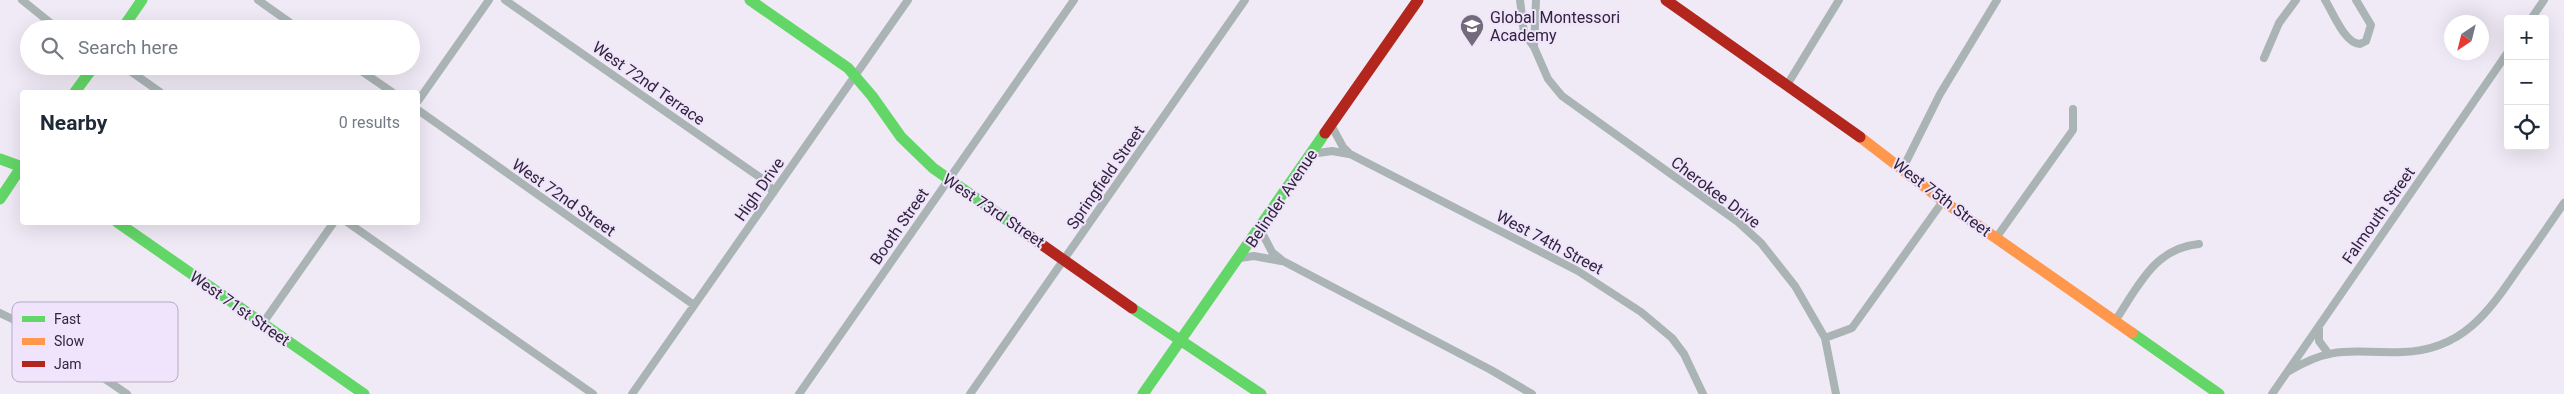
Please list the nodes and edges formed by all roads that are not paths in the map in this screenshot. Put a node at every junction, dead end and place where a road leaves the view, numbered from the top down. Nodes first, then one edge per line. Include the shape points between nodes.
1 (22, 0) edge
2 (142, 0) edge
3 (258, 0) edge
4 (489, 0) edge
5 (505, 0) edge
6 (750, 0) edge
7 (908, 0) edge
8 (1074, 0) edge
9 (1245, 0) edge
10 (1418, 0) edge
11 (1520, 0) edge
12 (1536, 0) edge
13 (1666, 0) edge
14 (1839, 0) edge
15 (1997, 0) edge
16 (2296, 0) edge
17 (2325, 0) edge
18 (2356, 0) edge
19 (2544, 0) edge
20 (2534, 15) edge
21 (47, 20) edge
22 (128, 20) edge
23 (287, 20) edge
24 (1534, 47) junction
25 (2264, 58) dead end
26 (2504, 58) edge
27 (87, 75) edge
28 (136, 75) edge
29 (367, 75) edge
30 (854, 76) junction
31 (1787, 85) junction
32 (76, 90) edge
33 (157, 90) edge
34 (389, 90) edge
35 (420, 98) edge
36 (2073, 109) dead end
37 (420, 111) edge
38 (1331, 125) junction
39 (1311, 154) junction
40 (1350, 154) junction
41 (0, 159) edge
42 (20, 165) edge
43 (1903, 168) junction
44 (20, 169) edge
45 (949, 178) junction
46 (773, 193) junction
47 (0, 199) edge
48 (1943, 201) junction
49 (2564, 203) edge
50 (121, 225) edge
51 (332, 225) edge
52 (351, 225) edge
53 (1260, 229) junction
54 (1996, 238) junction
55 (2199, 244) dead end
56 (1065, 258) junction
57 (1240, 258) junction
58 (1283, 261) junction
59 (694, 305) junction
60 (0, 313) edge
61 (12, 319) edge
62 (2114, 321) junction
63 (262, 323) junction
64 (2319, 326) junction
65 (1825, 338) junction
66 (1180, 340) junction
67 (2328, 352) junction
68 (2287, 373) junction
69 (109, 382) edge
70 (127, 394) edge
71 (364, 394) edge
72 (593, 394) edge
73 (632, 394) edge
74 (799, 394) edge
75 (970, 394) edge
76 (1143, 394) edge
77 (1261, 394) edge
78 (1532, 394) edge
79 (1703, 394) edge
80 (1836, 394) edge
81 (2220, 394) edge
82 (2272, 394) edge

1 - 21 street
2 - 22 street
3 - 23 street
4 - 35 street
5 - 46 street, West 72nd Terrace via 768,183
6 - 30 street, West 73rd Street via 841,62
7 - 30 street, High Drive
8 - 45 street, Booth Street
9 - 56 street, Springfield Street
10 - 38 street, Belinder Avenue
11 - 24 street, Cherokee Drive via 1524,33
12 - 24 street, Cherokee Drive
13 - 31 street, West 75th Street
14 - 31 street
15 - 43 street via 1940,94
16 - 25 street via 2279,23
17 - 18 street via 2347,36 2360,44 2366,40 2370,25
19 - 20 street
24 - 65 street, Cherokee Drive via 1548,79 1568,101 1738,222 1761,243 1795,286
26 - 64 street, Falmouth Street
27 - 32 street
28 - 33 street
29 - 34 street
30 - 45 street, West 73rd Street via 914,152
30 - 46 street, High Drive
31 - 43 street, West 75th Street
36 - 54 street via 2073,130
37 - 59 street, West 72nd Street
38 - 39 street, Belinder Avenue
38 - 40 street, West 74th Street
39 - 40 street, West 74th Street
39 - 53 street, Belinder Avenue
40 - 79 street, West 74th Street via 1541,251 1641,312 1672,338 1684,354
41 - 42 street
43 - 48 street, West 75th Street
44 - 47 street
45 - 56 street, West 73rd Street
45 - 74 street, Booth Street
46 - 59 street, High Drive
48 - 54 street, West 75th Street
48 - 65 street via 1852,328
49 - 67 street via 2491,309 2459,336 2419,351
50 - 63 street, West 71st Street
51 - 63 street
52 - 72 street
53 - 57 street, Belinder Avenue
53 - 58 street via 1269,247
54 - 62 street, West 75th Street
55 - 62 street via 2176,248 2156,262
56 - 66 street, West 73rd Street
56 - 75 street, Springfield Street
57 - 58 street via 1254,256
57 - 66 street, Belinder Avenue
58 - 78 street
59 - 73 street, High Drive
60 - 61 street
62 - 81 street, West 75th Street
63 - 71 street, West 71st Street
64 - 67 street via 2319,341
64 - 68 street, Falmouth Street
65 - 80 street, Cherokee Drive
66 - 76 street, Belinder Avenue
66 - 77 street, West 73rd Street
67 - 68 street
68 - 82 street, Falmouth Street
69 - 70 street

